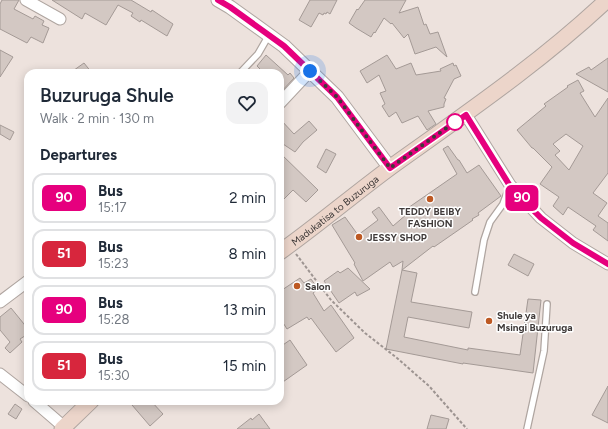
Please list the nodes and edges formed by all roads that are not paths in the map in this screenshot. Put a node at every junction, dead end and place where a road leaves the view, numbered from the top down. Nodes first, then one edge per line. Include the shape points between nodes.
1 (26, 0) edge
2 (218, 0) edge
3 (607, 0) edge
4 (60, 19) dead end
5 (269, 34) junction
6 (244, 69) edge
7 (310, 71) junction
8 (284, 99) edge
9 (466, 115) junction
10 (390, 168) junction
11 (510, 186) junction
12 (285, 249) edge
13 (608, 264) edge
14 (24, 284) edge
15 (475, 292) dead end
16 (0, 302) edge
17 (547, 304) dead end
18 (0, 374) edge
19 (24, 393) edge
20 (38, 405) edge
21 (87, 405) edge
22 (63, 428) edge
23 (528, 429) edge

1 - 4 street
2 - 5 street
3 - 9 main road, Madukatisa to Buzuruga via 576,29
5 - 6 lane via 258,54
5 - 7 street
7 - 8 street
7 - 10 street via 337,97
9 - 10 main road, Madukatisa to Buzuruga
9 - 11 street
10 - 12 main road, Madukatisa to Buzuruga
11 - 13 street via 541,218 573,243
11 - 15 lane via 503,204 490,222 484,240
14 - 16 street
17 - 23 lane via 544,352
18 - 19 street
20 - 22 street
21 - 22 main road

